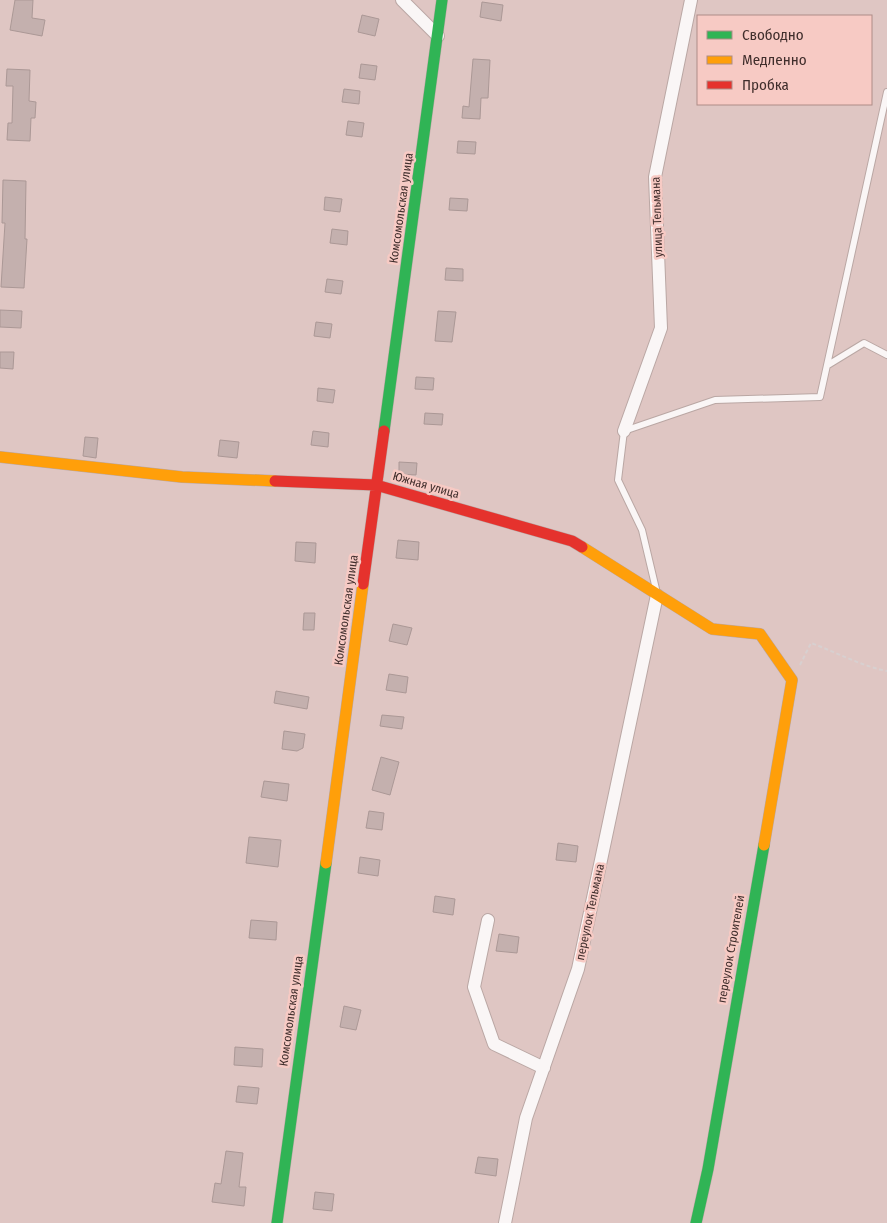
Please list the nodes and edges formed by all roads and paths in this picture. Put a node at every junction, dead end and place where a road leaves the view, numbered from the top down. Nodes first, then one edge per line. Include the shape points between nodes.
1 (402, 0) edge
2 (442, 0) edge
3 (691, 0) edge
4 (438, 36) junction
5 (887, 92) edge
6 (887, 355) edge
7 (828, 365) junction
8 (624, 431) junction
9 (0, 457) edge
10 (376, 485) junction
11 (657, 595) junction
12 (887, 672) edge
13 (792, 680) junction
14 (488, 920) dead end
15 (544, 1068) junction
16 (277, 1223) edge
17 (505, 1223) edge
18 (696, 1223) edge

1 - 4 street
2 - 4 street, Комсомольская улица
3 - 8 street, улица Тельмана via 655,177 662,328
4 - 10 street, Комсомольская улица
5 - 7 lane
6 - 7 lane via 864,343
7 - 8 lane via 820,397 715,400
8 - 11 lane via 618,480 642,530
9 - 10 street, Южная улица via 182,477
10 - 11 street, Южная улица via 572,541
10 - 16 street, Комсомольская улица
11 - 13 street, Южная улица via 712,629 760,634
11 - 15 street, переулок Тельмана via 578,969
12 - 13 path via 866,667 848,656 811,643
13 - 18 street, переулок Строителей via 710,1159
14 - 15 street via 474,987 494,1044
15 - 17 street, переулок Тельмана via 526,1118

